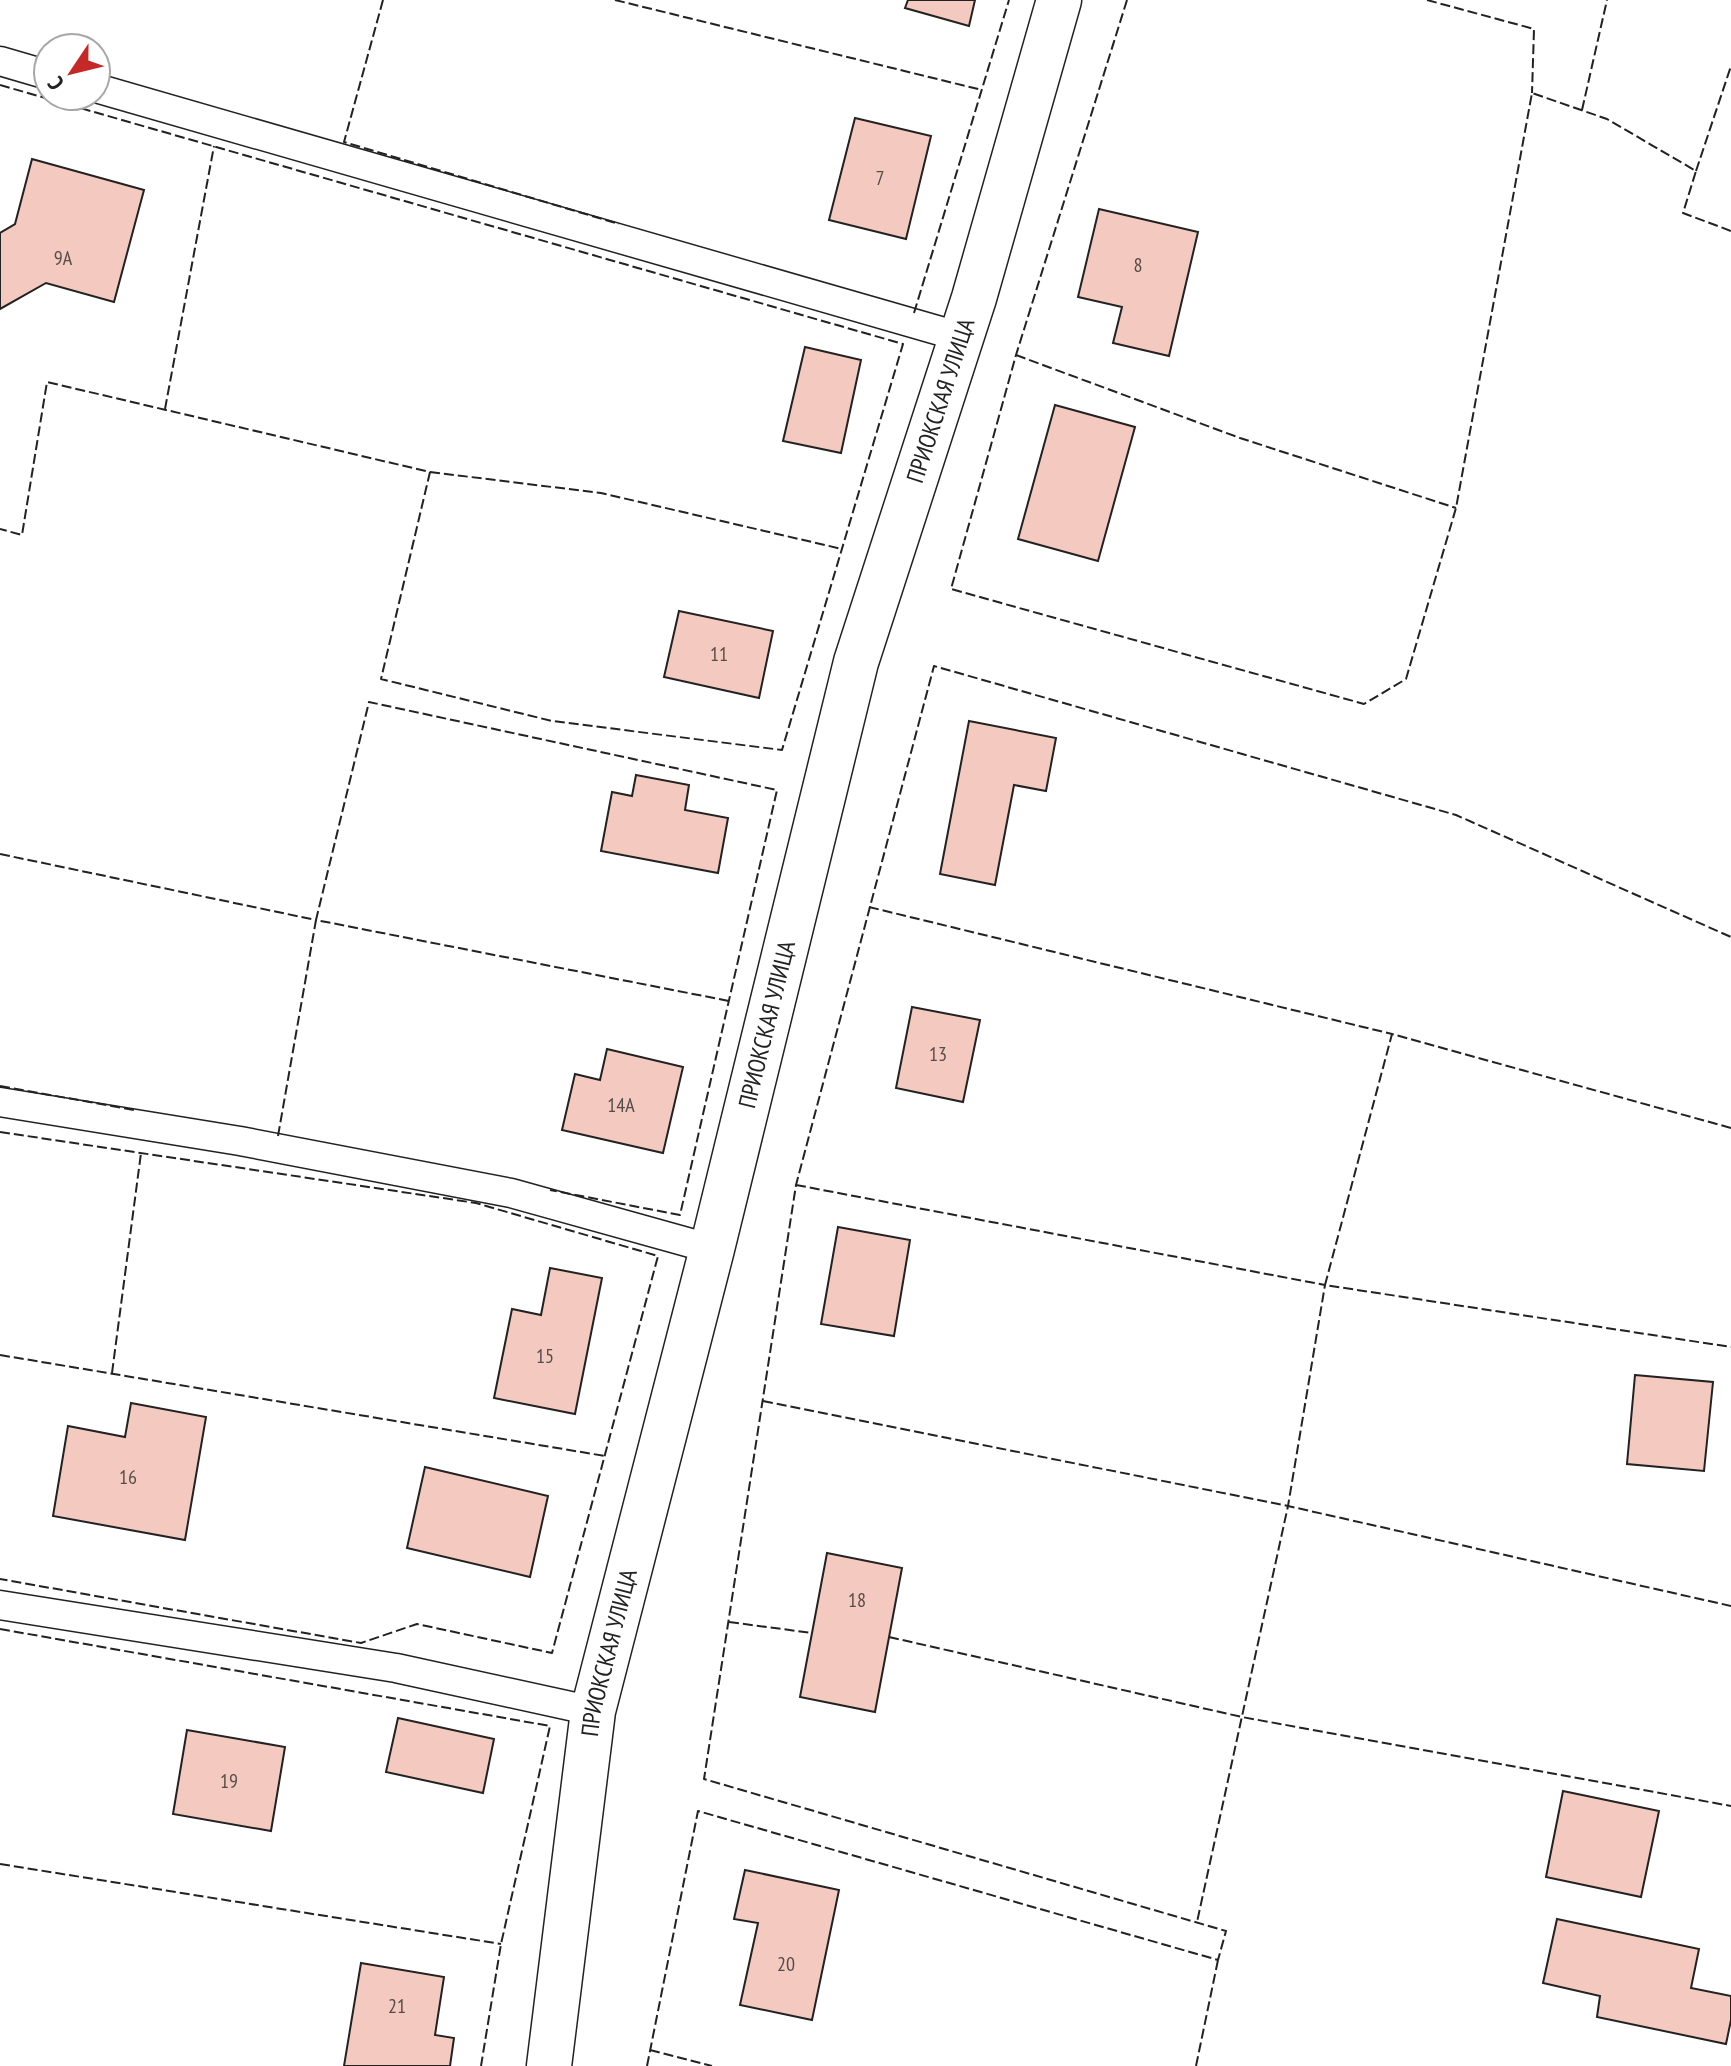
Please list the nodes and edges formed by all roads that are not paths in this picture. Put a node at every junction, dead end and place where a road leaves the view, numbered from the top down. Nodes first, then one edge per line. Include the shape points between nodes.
1 (1059, 0) edge
2 (0, 61) edge
3 (32, 70) edge
4 (112, 93) edge
5 (961, 337) junction
6 (0, 1102) edge
7 (712, 1249) junction
8 (0, 1605) edge
9 (593, 1711) junction
10 (549, 2066) edge

1 - 5 street, ПРИОКСКАЯ УЛИЦА
2 - 3 lane
4 - 5 lane
5 - 7 street, ПРИОКСКАЯ УЛИЦА via 856,662
6 - 7 lane via 511,1193
7 - 9 street, ПРИОКСКАЯ УЛИЦА
8 - 9 lane via 396,1668
9 - 10 street, ПРИОКСКАЯ УЛИЦА

